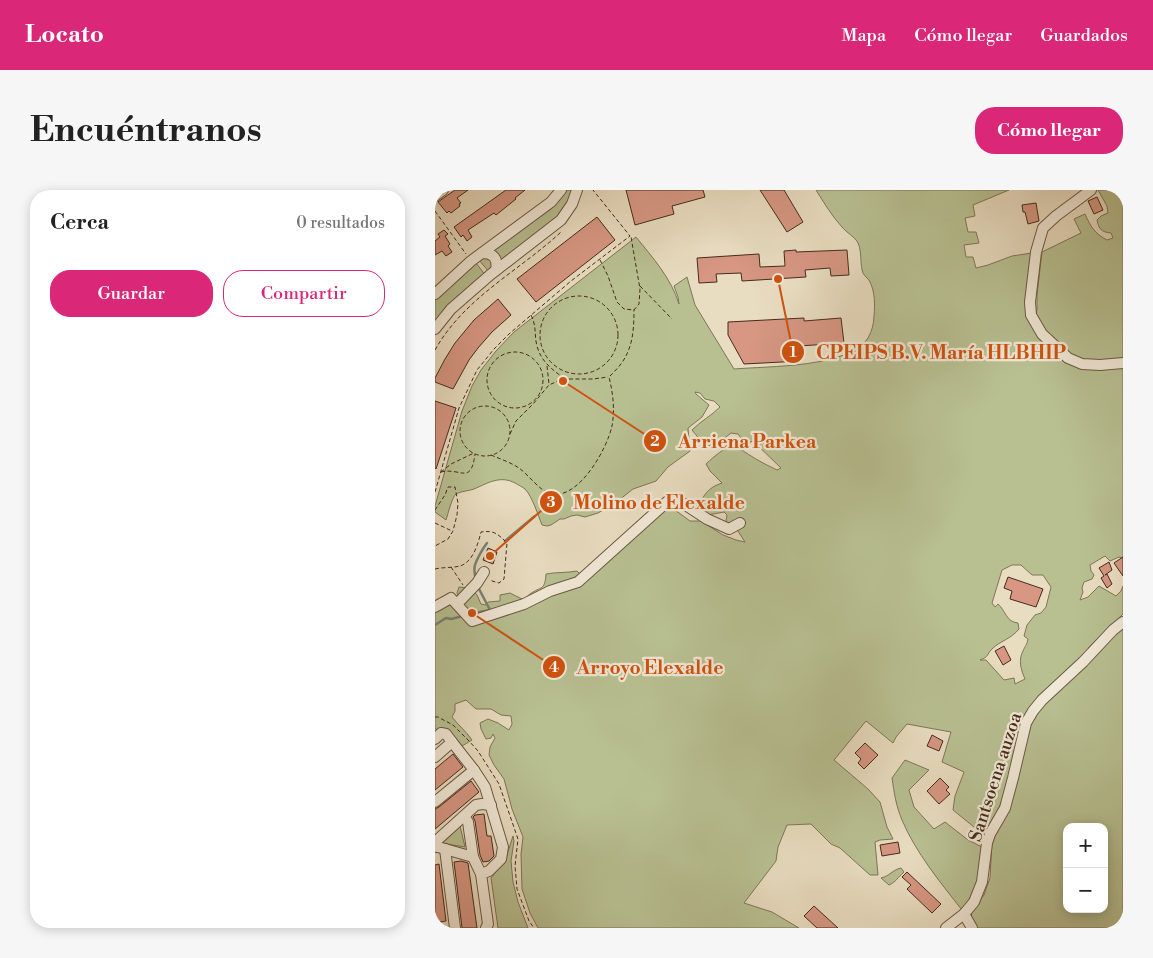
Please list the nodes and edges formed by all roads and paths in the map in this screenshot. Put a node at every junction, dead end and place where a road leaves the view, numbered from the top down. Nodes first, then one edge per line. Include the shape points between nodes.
1 (443, 190) edge
2 (561, 190) edge
3 (577, 190) edge
4 (593, 190) edge
5 (1091, 190) edge
6 (435, 196) edge
7 (435, 211) edge
8 (565, 228) dead end
9 (630, 236) junction
10 (482, 253) junction
11 (600, 260) junction
12 (471, 261) junction
13 (496, 270) junction
14 (639, 285) junction
15 (435, 294) edge
16 (634, 310) junction
17 (531, 314) junction
18 (672, 319) dead end
19 (435, 329) edge
20 (435, 350) edge
21 (546, 356) joint
22 (499, 357) joint
23 (1123, 363) edge
24 (547, 365) junction
25 (609, 377) junction
26 (565, 379) junction
27 (549, 385) junction
28 (507, 442) junction
29 (475, 453) junction
30 (491, 455) junction
31 (441, 472) junction
32 (435, 492) edge
33 (435, 510) edge
34 (435, 523) edge
35 (741, 523) dead end
36 (453, 531) junction
37 (435, 546) edge
38 (451, 567) junction
39 (435, 569) edge
40 (484, 572) joint
41 (468, 592) junction
42 (457, 604) junction
43 (435, 607) edge
44 (1123, 622) edge
45 (435, 738) edge
46 (453, 742) junction
47 (435, 757) edge
48 (474, 770) junction
49 (435, 802) edge
50 (491, 805) junction
51 (464, 816) junction
52 (438, 847) edge
53 (473, 856) junction
54 (481, 874) junction
55 (964, 914) junction
56 (455, 928) edge
57 (486, 928) edge
58 (946, 928) edge
59 (972, 928) edge

1 - 6 street
2 - 10 street via 551,202
3 - 13 street via 561,220
4 - 9 path
5 - 23 street via 1043,228 1036,252 1031,315 1042,334 1068,358 1100,366
7 - 12 path
8 - 20 path via 469,306
9 - 11 path
9 - 14 path
10 - 12 street
10 - 13 street via 489,253 495,258
11 - 16 path via 617,302 624,309
11 - 17 path
12 - 15 street
13 - 19 street via 451,309
14 - 16 path via 639,304
14 - 18 path
16 - 25 path via 631,344 623,362
17 - 24 path via 537,346
17 - 31 path via 477,370 459,408
21 - 21 path via 561,370 571,374 601,368 609,361 618,343 619,332 611,312 604,304 583,296 562,299 545,314 541,324 539,335
22 - 22 path via 489,370 487,379 492,396 505,406 514,408 530,404 541,390 543,378 538,364 522,353
24 - 26 path
24 - 27 path
25 - 26 path
25 - 30 path via 614,412 607,442 589,471 569,490 551,494 518,467
26 - 27 path
27 - 28 path via 516,421
28 - 29 path via 510,434 507,418 494,408 477,407 470,411 461,425 463,441
28 - 30 path
29 - 30 path
29 - 31 path
29 - 31 path via 473,466 465,474 448,470
31 - 32 path
33 - 36 path via 448,487 455,487 458,503
34 - 36 path
35 - 42 street via 729,529 681,502 668,501 578,582 472,621
36 - 37 path
38 - 39 path
38 - 40 path via 468,562 481,532 490,531 507,543 504,579 499,583 492,581 488,570
38 - 41 path
40 - 41 street
41 - 42 street
42 - 43 street via 451,598
44 - 55 street, Santsoena auzoa via 1042,700 1026,723 1005,808 989,834 982,882 974,902
45 - 46 street via 441,733 446,734
46 - 47 street
46 - 48 street
48 - 49 street
48 - 50 street
50 - 51 street via 476,805
50 - 54 street via 503,847 501,859
51 - 52 street via 435,842
51 - 53 street via 468,822
52 - 53 street
52 - 56 street
53 - 54 street
54 - 57 street
55 - 58 street, Santsoena auzoa
55 - 59 street

